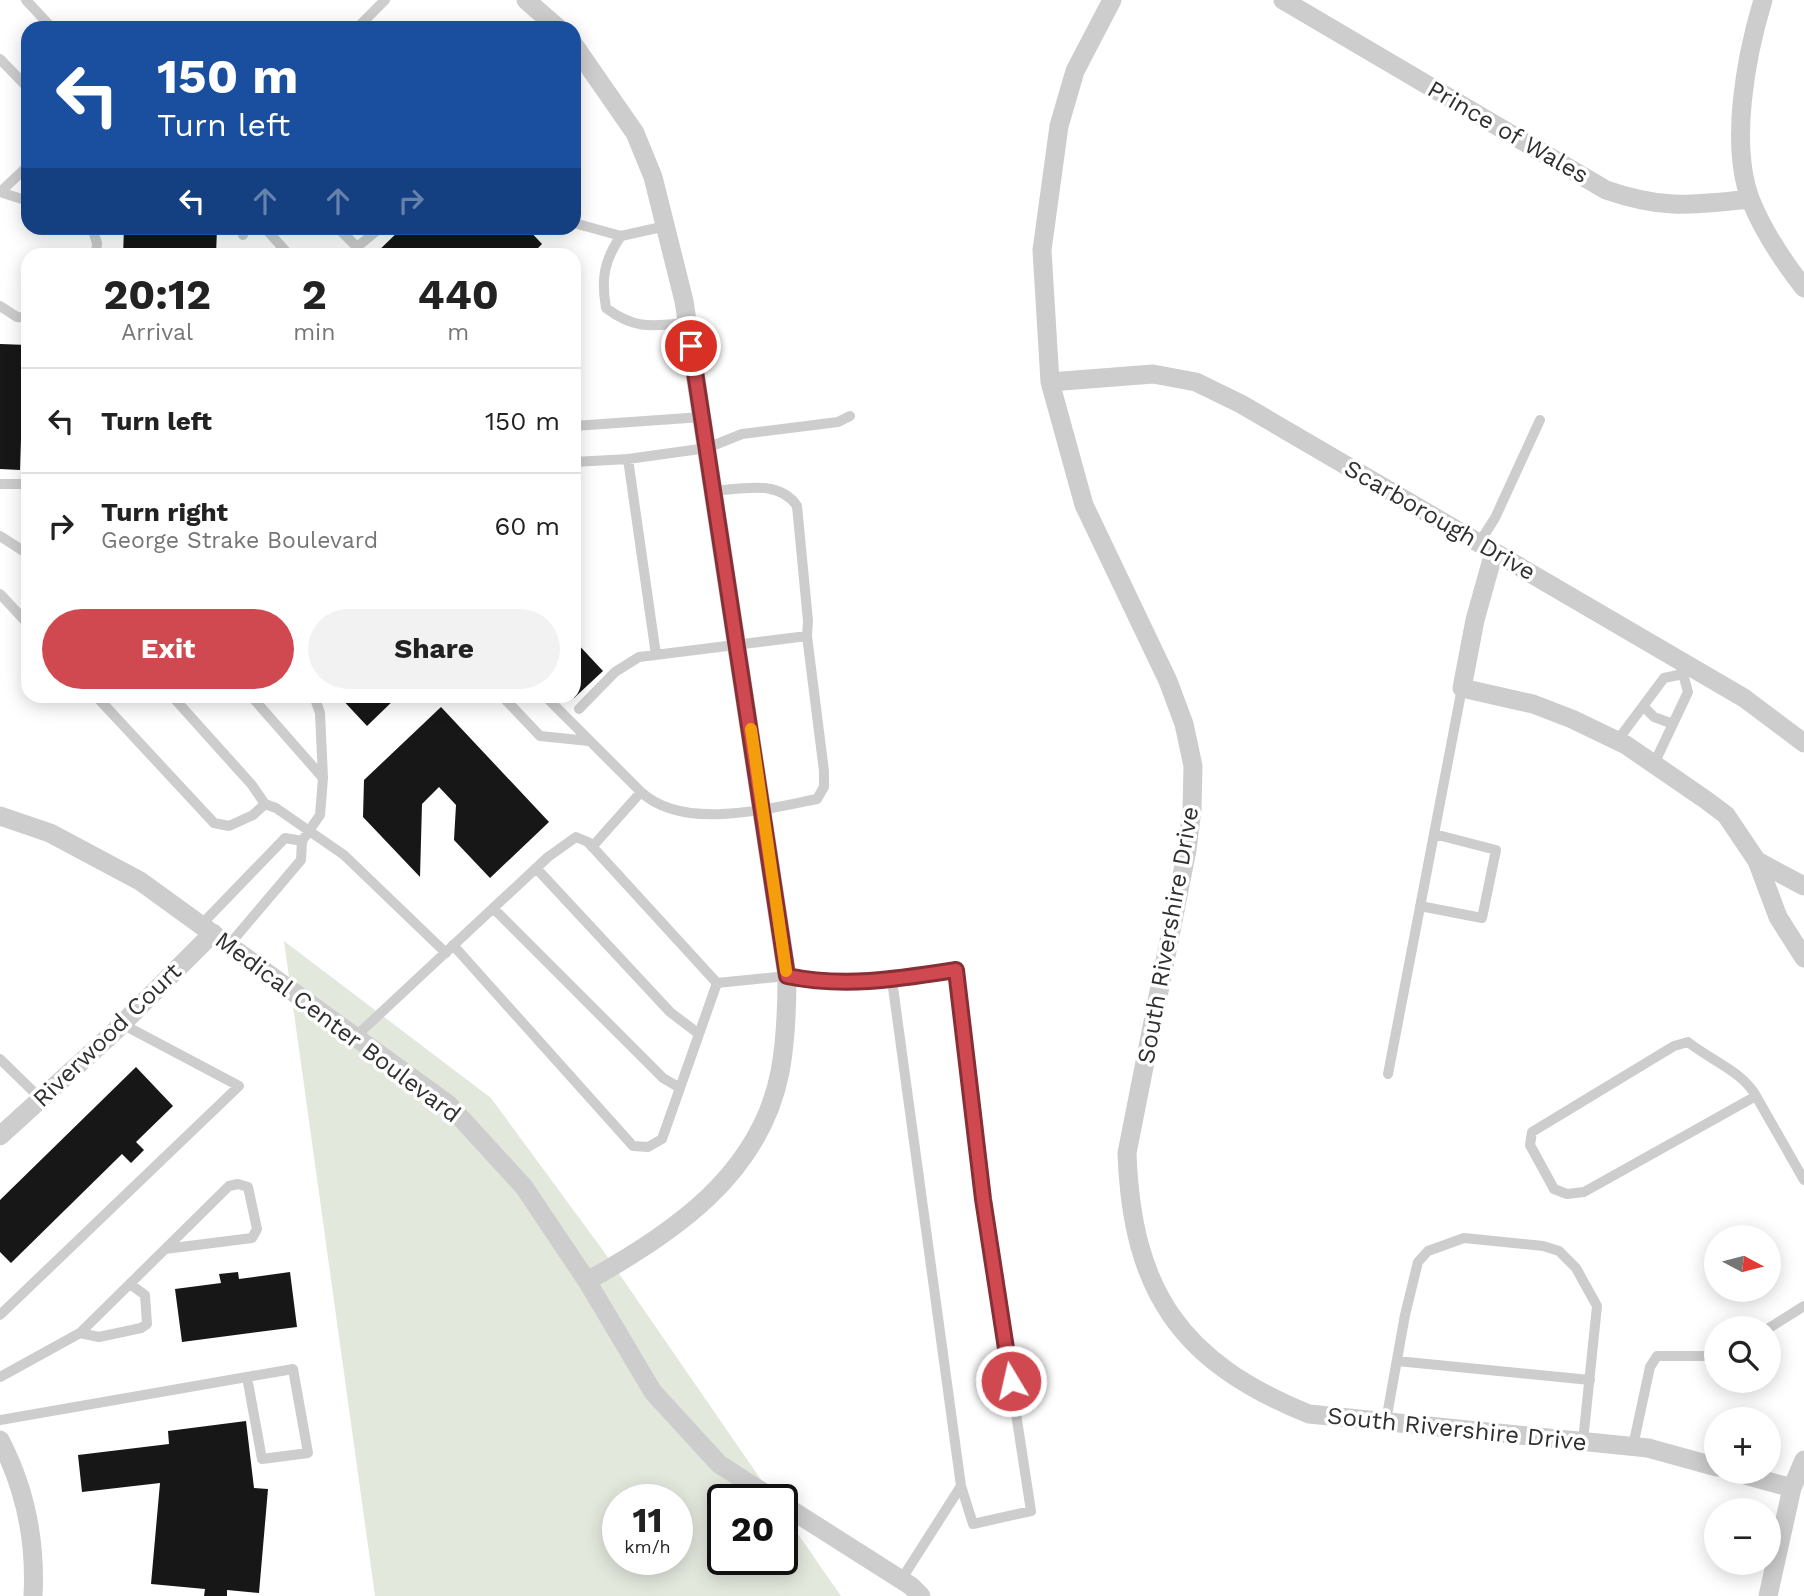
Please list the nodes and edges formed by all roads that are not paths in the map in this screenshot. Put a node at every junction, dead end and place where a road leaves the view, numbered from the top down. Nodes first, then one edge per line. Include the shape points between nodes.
1 (26, 0) edge
2 (384, 0) edge
3 (526, 0) edge
4 (1112, 0) edge
5 (1283, 0) edge
6 (1763, 0) edge
7 (46, 21) edge
8 (367, 21) edge
9 (550, 21) edge
10 (581, 55) edge
11 (0, 59) edge
12 (21, 81) edge
13 (21, 172) edge
14 (0, 192) edge
15 (21, 199) edge
16 (1750, 199) junction
17 (581, 225) edge
18 (666, 226) junction
19 (345, 235) edge
20 (372, 235) edge
21 (621, 236) junction
22 (358, 247) joint
23 (1804, 288) edge
24 (0, 306) edge
25 (21, 317) edge
26 (687, 323) junction
27 (1050, 382) junction
28 (850, 416) dead end
29 (702, 417) junction
30 (1540, 420) dead end
31 (581, 426) edge
32 (707, 448) junction
33 (628, 459) junction
34 (581, 461) edge
35 (0, 484) edge
36 (21, 484) edge
37 (713, 491) junction
38 (0, 536) edge
39 (1487, 547) junction
40 (21, 550) edge
41 (0, 594) edge
42 (21, 614) edge
43 (807, 636) junction
44 (737, 644) junction
45 (656, 655) junction
46 (1685, 669) junction
47 (1462, 688) junction
48 (103, 703) edge
49 (178, 703) edge
50 (257, 703) edge
51 (317, 703) edge
52 (509, 703) edge
53 (552, 703) edge
54 (1643, 706) junction
55 (579, 709) dead end
56 (1673, 724) junction
57 (590, 741) junction
58 (1617, 741) junction
59 (1804, 743) edge
60 (1654, 764) junction
61 (323, 778) junction
62 (641, 792) junction
63 (265, 804) junction
64 (763, 810) junction
65 (0, 816) edge
66 (310, 831) junction
67 (1434, 834) junction
68 (302, 841) junction
69 (592, 847) junction
70 (1757, 861) junction
71 (536, 868) junction
72 (1804, 886) edge
73 (1420, 906) junction
74 (493, 908) junction
75 (207, 929) junction
76 (229, 945) junction
77 (449, 949) junction
78 (1804, 958) edge
79 (787, 976) junction
80 (892, 981) junction
81 (717, 983) junction
82 (121, 1024) junction
83 (699, 1034) junction
84 (355, 1037) junction
85 (0, 1059) edge
86 (1388, 1074) dead end
87 (680, 1088) junction
88 (1756, 1096) junction
89 (41, 1099) junction
90 (0, 1136) edge
91 (1804, 1180) edge
92 (165, 1249) junction
93 (587, 1281) junction
94 (130, 1284) junction
95 (1804, 1306) edge
96 (0, 1315) edge
97 (1781, 1320) edge
98 (80, 1333) junction
99 (1704, 1356) edge
100 (1396, 1361) junction
101 (0, 1377) edge
102 (247, 1377) junction
103 (1590, 1380) junction
104 (0, 1420) edge
105 (1386, 1421) junction
106 (0, 1440) edge
107 (1583, 1441) junction
108 (1633, 1446) junction
109 (1804, 1460) edge
110 (1704, 1464) edge
111 (750, 1484) edge
112 (1761, 1484) edge
113 (961, 1486) junction
114 (1795, 1499) edge
115 (798, 1514) edge
116 (901, 1580) junction
117 (33, 1596) edge
118 (921, 1596) edge
119 (1768, 1596) edge

1 - 7 lane
2 - 8 lane
3 - 9 street
4 - 27 street, South Rivershire Drive via 1075,71 1059,126 1042,250
5 - 16 street, Prince of Wales via 1606,190 1674,206
6 - 16 street via 1742,104 1742,149
10 - 18 street via 635,133
11 - 12 lane
13 - 14 lane
14 - 15 lane
16 - 23 street via 1771,242
17 - 21 lane
18 - 21 lane
18 - 26 street
19 - 22 lane
20 - 22 lane
21 - 26 lane via 608,255 604,274 606,308 642,327
24 - 25 lane
26 - 29 street
27 - 39 street, Scarborough Drive via 1153,374 1196,382
27 - 105 street, South Rivershire Drive via 1084,505 1168,681 1193,766 1187,850 1127,1153 1135,1236 1165,1309 1228,1374 1309,1414
28 - 32 lane via 838,422 742,434
29 - 31 lane
29 - 32 street
30 - 39 lane via 1495,518
32 - 33 lane
32 - 37 street
33 - 34 lane
33 - 45 lane
35 - 36 lane
37 - 43 lane via 773,488 789,494 797,506
37 - 44 street
38 - 40 lane
39 - 46 street, Scarborough Drive
39 - 47 street
41 - 42 lane
43 - 44 lane
43 - 64 lane via 824,787 817,799
44 - 45 lane
44 - 64 street
45 - 55 lane via 639,657 615,671
46 - 54 lane via 1664,678
46 - 56 lane via 1688,692
46 - 59 street, Scarborough Drive via 1744,698
47 - 58 street via 1533,704
47 - 67 lane
48 - 63 lane via 214,823 229,826
49 - 63 lane
50 - 61 lane
51 - 61 lane
52 - 57 lane via 540,736
53 - 57 lane
54 - 56 lane via 1654,717
54 - 58 lane
56 - 60 lane
57 - 62 lane
58 - 60 street
60 - 70 street via 1726,815
61 - 66 lane via 320,815
62 - 64 lane via 653,803 698,814
62 - 69 lane
63 - 66 lane
64 - 79 street
65 - 75 street, Medical Center Boulevard via 92,853
66 - 68 lane
66 - 77 lane via 344,855
67 - 73 lane
67 - 73 lane via 1496,850 1482,918
68 - 75 lane via 285,838
68 - 76 lane via 301,860
69 - 71 lane via 576,837
69 - 81 lane
70 - 72 street
70 - 78 street via 1778,917
71 - 74 lane
71 - 83 lane via 670,1012
73 - 86 lane
74 - 77 lane
74 - 87 lane via 663,1078
75 - 76 street, Medical Center Boulevard
75 - 82 street, Riverwood Court
76 - 84 street, Medical Center Boulevard
77 - 84 lane
77 - 87 lane via 633,1146 648,1147 662,1139
79 - 80 lane via 871,984
79 - 81 lane
79 - 93 street via 780,1073 769,1110 746,1153 723,1184 684,1221
80 - 113 lane
80 - 113 lane via 956,970 983,1199 1031,1511 973,1524
81 - 83 lane
82 - 89 street, Riverwood Court
82 - 96 lane via 239,1086
83 - 87 lane
84 - 93 street, Medical Center Boulevard via 447,1104 524,1187
85 - 89 lane
88 - 88 lane via 1738,1074 1688,1042 1674,1046 1532,1132 1530,1144 1554,1189 1567,1194 1584,1192
88 - 91 lane
89 - 90 street, Riverwood Court
92 - 92 lane via 229,1186 248,1187 257,1228 252,1238
92 - 94 lane
93 - 111 street, Medical Center Boulevard via 653,1392 719,1464
94 - 98 lane
94 - 98 lane via 145,1295 147,1324 99,1337
95 - 97 lane
98 - 101 lane
99 - 108 lane via 1657,1356 1650,1367
100 - 103 lane
100 - 103 lane via 1418,1262 1427,1251 1464,1238 1559,1251 1576,1268 1597,1306
100 - 105 lane
102 - 102 lane via 262,1459 308,1453 293,1369
102 - 104 lane
103 - 107 lane
105 - 107 street, South Rivershire Drive
106 - 117 street via 29,1515 35,1557
107 - 108 street, South Rivershire Drive
108 - 110 street, South Rivershire Drive
109 - 114 street
112 - 114 street
113 - 116 lane
114 - 119 street
115 - 116 street
116 - 118 street

